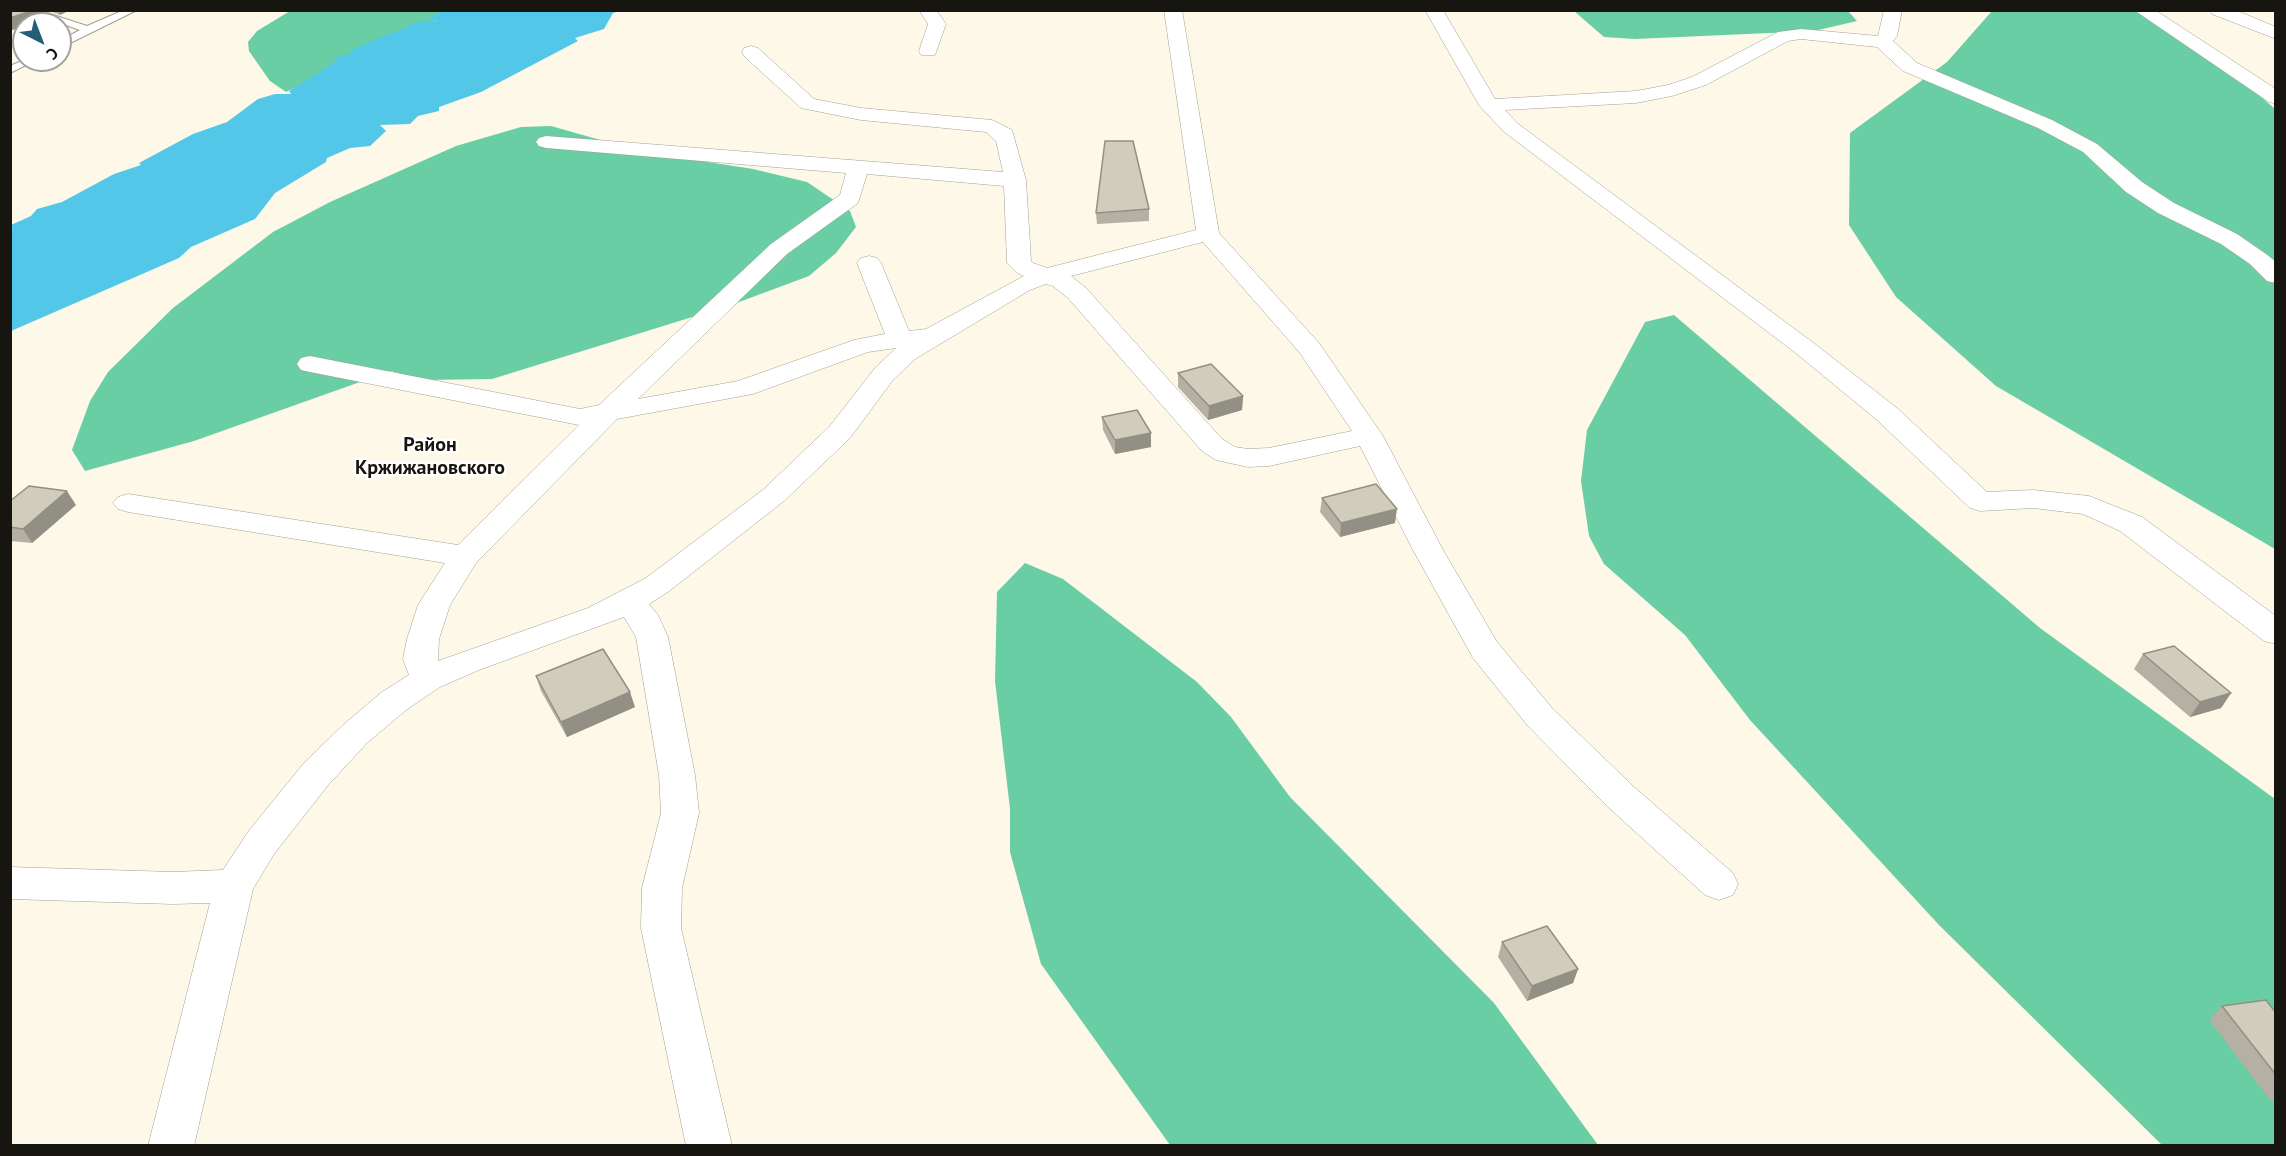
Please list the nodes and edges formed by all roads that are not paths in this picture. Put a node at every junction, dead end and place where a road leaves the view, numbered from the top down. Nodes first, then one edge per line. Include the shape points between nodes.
1 (21, 10) edge
2 (27, 10) edge
3 (133, 10) edge
4 (927, 10) edge
5 (1173, 10) edge
6 (1434, 10) edge
7 (1893, 10) edge
8 (2142, 10) edge
9 (2218, 10) edge
10 (10, 14) edge
11 (88, 29) junction
12 (2276, 34) edge
13 (72, 38) edge
14 (1882, 42) junction
15 (928, 51) dead end
16 (751, 52) dead end
17 (2276, 98) edge
18 (1489, 105) junction
19 (546, 142) dead end
20 (858, 167) junction
21 (1015, 180) junction
22 (1208, 234) junction
23 (869, 263) dead end
24 (1047, 274) junction
25 (2276, 276) edge
26 (932, 336) junction
27 (900, 339) junction
28 (310, 364) dead end
29 (608, 412) junction
30 (1369, 436) junction
31 (128, 503) dead end
32 (465, 556) junction
33 (628, 602) junction
34 (2276, 633) edge
35 (428, 679) junction
36 (10, 883) edge
37 (1719, 884) dead end
38 (234, 886) junction
39 (171, 1146) edge
40 (709, 1146) edge

1 - 10 street
2 - 11 lane
3 - 11 lane
4 - 15 street via 937,24
5 - 22 street
6 - 18 street
7 - 14 street via 1888,36
8 - 17 street
9 - 12 street
11 - 13 lane
14 - 18 street via 1801,34 1784,36 1699,81 1672,90 1635,97
14 - 25 street via 1910,67 2045,124 2090,148 2134,187 2229,240
16 - 21 street via 808,104 861,114 992,126 1005,136
18 - 34 street via 1542,154 1806,349 1887,414 1980,502 2033,499 2089,505 2131,524
19 - 20 street
20 - 21 street
20 - 29 street via 850,198 779,249
21 - 24 street via 1019,263
22 - 24 street
22 - 30 street via 1310,348
23 - 27 street
24 - 26 street
24 - 30 street via 1077,293 1196,430 1226,454 1269,457
26 - 27 street
26 - 33 street via 884,374 840,432 774,495 666,578
27 - 29 street via 863,345 744,388
28 - 29 street via 580,417
29 - 32 street
30 - 37 street via 1485,650 1540,717 1621,797
31 - 32 street
32 - 35 street via 434,605 423,639 420,659
33 - 35 street
33 - 40 street via 642,615 652,637 677,775 680,813 662,888 661,928
35 - 38 street via 355,734 316,774 261,843
36 - 38 street
38 - 39 street

